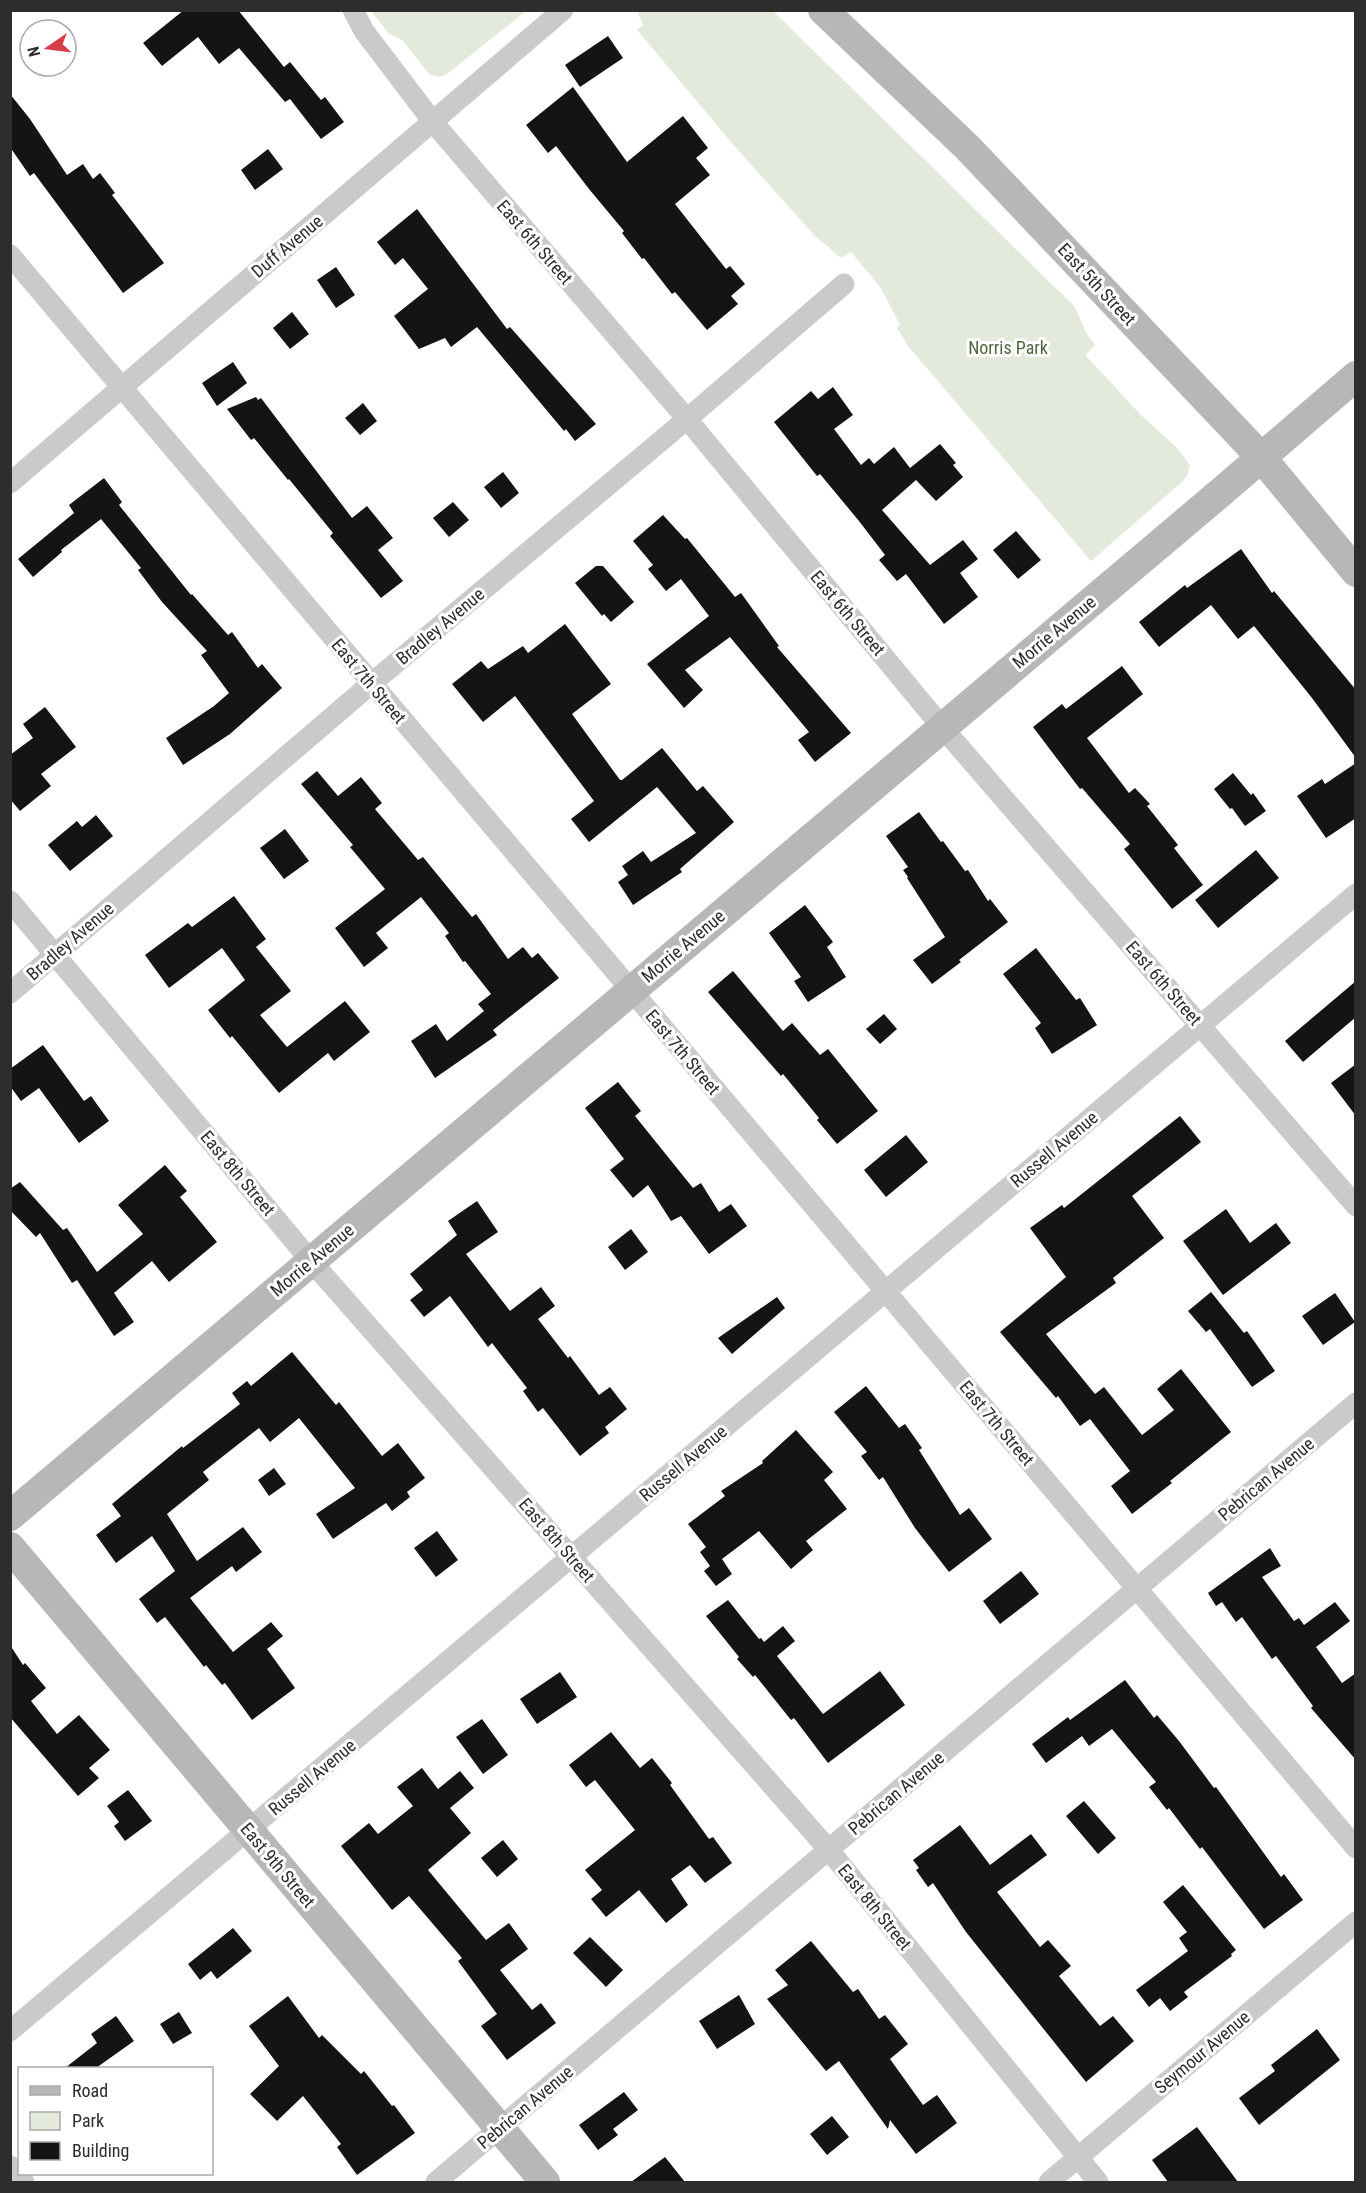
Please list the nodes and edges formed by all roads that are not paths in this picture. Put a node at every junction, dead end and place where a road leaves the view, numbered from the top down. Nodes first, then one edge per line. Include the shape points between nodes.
1 (353, 10) edge
2 (563, 10) edge
3 (822, 10) edge
4 (433, 122) junction
5 (10, 255) edge
6 (844, 284) dead end
7 (1356, 376) edge
8 (122, 387) junction
9 (687, 419) junction
10 (1261, 457) junction
11 (10, 483) edge
12 (1356, 572) edge
13 (372, 683) junction
14 (942, 727) junction
15 (1356, 894) edge
16 (10, 901) edge
17 (56, 954) junction
18 (632, 990) junction
19 (10, 993) edge
20 (1201, 1025) junction
21 (1356, 1206) edge
22 (311, 1261) junction
23 (886, 1292) junction
24 (1356, 1403) edge
25 (10, 1516) edge
26 (10, 1547) edge
27 (572, 1557) junction
28 (1137, 1589) junction
29 (249, 1830) junction
30 (1356, 1848) edge
31 (829, 1850) junction
32 (1356, 1922) edge
33 (10, 2031) edge
34 (499, 2129) junction
35 (1078, 2158) junction
36 (10, 2166) edge
37 (24, 2182) edge
38 (436, 2182) edge
39 (544, 2182) edge
40 (1049, 2182) edge
41 (1098, 2182) edge

1 - 4 street, East 6th Street via 364,31
2 - 4 street, Duff Avenue
3 - 10 street, East 5th Street via 967,147
4 - 8 street, Duff Avenue
4 - 9 street, East 6th Street
5 - 8 street, East 7th Street
6 - 9 street, Bradley Avenue
7 - 10 street, Morrie Avenue
8 - 11 street, Duff Avenue
8 - 13 street, East 7th Street
9 - 13 street, Bradley Avenue
9 - 14 street, East 6th Street
10 - 12 street, East 5th Street
10 - 14 street, Morrie Avenue
13 - 17 street, Bradley Avenue
13 - 18 street, East 7th Street
14 - 18 street, Morrie Avenue
14 - 20 street, East 6th Street
15 - 20 street, Russell Avenue
16 - 17 street, East 8th Street
17 - 19 street, Bradley Avenue
17 - 22 street, East 8th Street
18 - 22 street, Morrie Avenue
18 - 23 street, East 7th Street
20 - 21 street, East 6th Street
20 - 23 street, Russell Avenue
22 - 25 street, Morrie Avenue
22 - 27 street, East 8th Street
23 - 27 street, Russell Avenue
23 - 28 street, East 7th Street
24 - 28 street, Pebrican Avenue
26 - 29 street, East 9th Street
27 - 29 street, Russell Avenue
27 - 31 street, East 8th Street
28 - 30 street, East 7th Street
28 - 31 street, Pebrican Avenue
29 - 33 street, Russell Avenue
29 - 34 street, East 9th Street
31 - 34 street, Pebrican Avenue
31 - 35 street, East 8th Street
32 - 35 street, Seymour Avenue
34 - 38 street, Pebrican Avenue
34 - 39 street, East 9th Street
35 - 40 street, Seymour Avenue
35 - 41 street, East 8th Street
36 - 37 street

